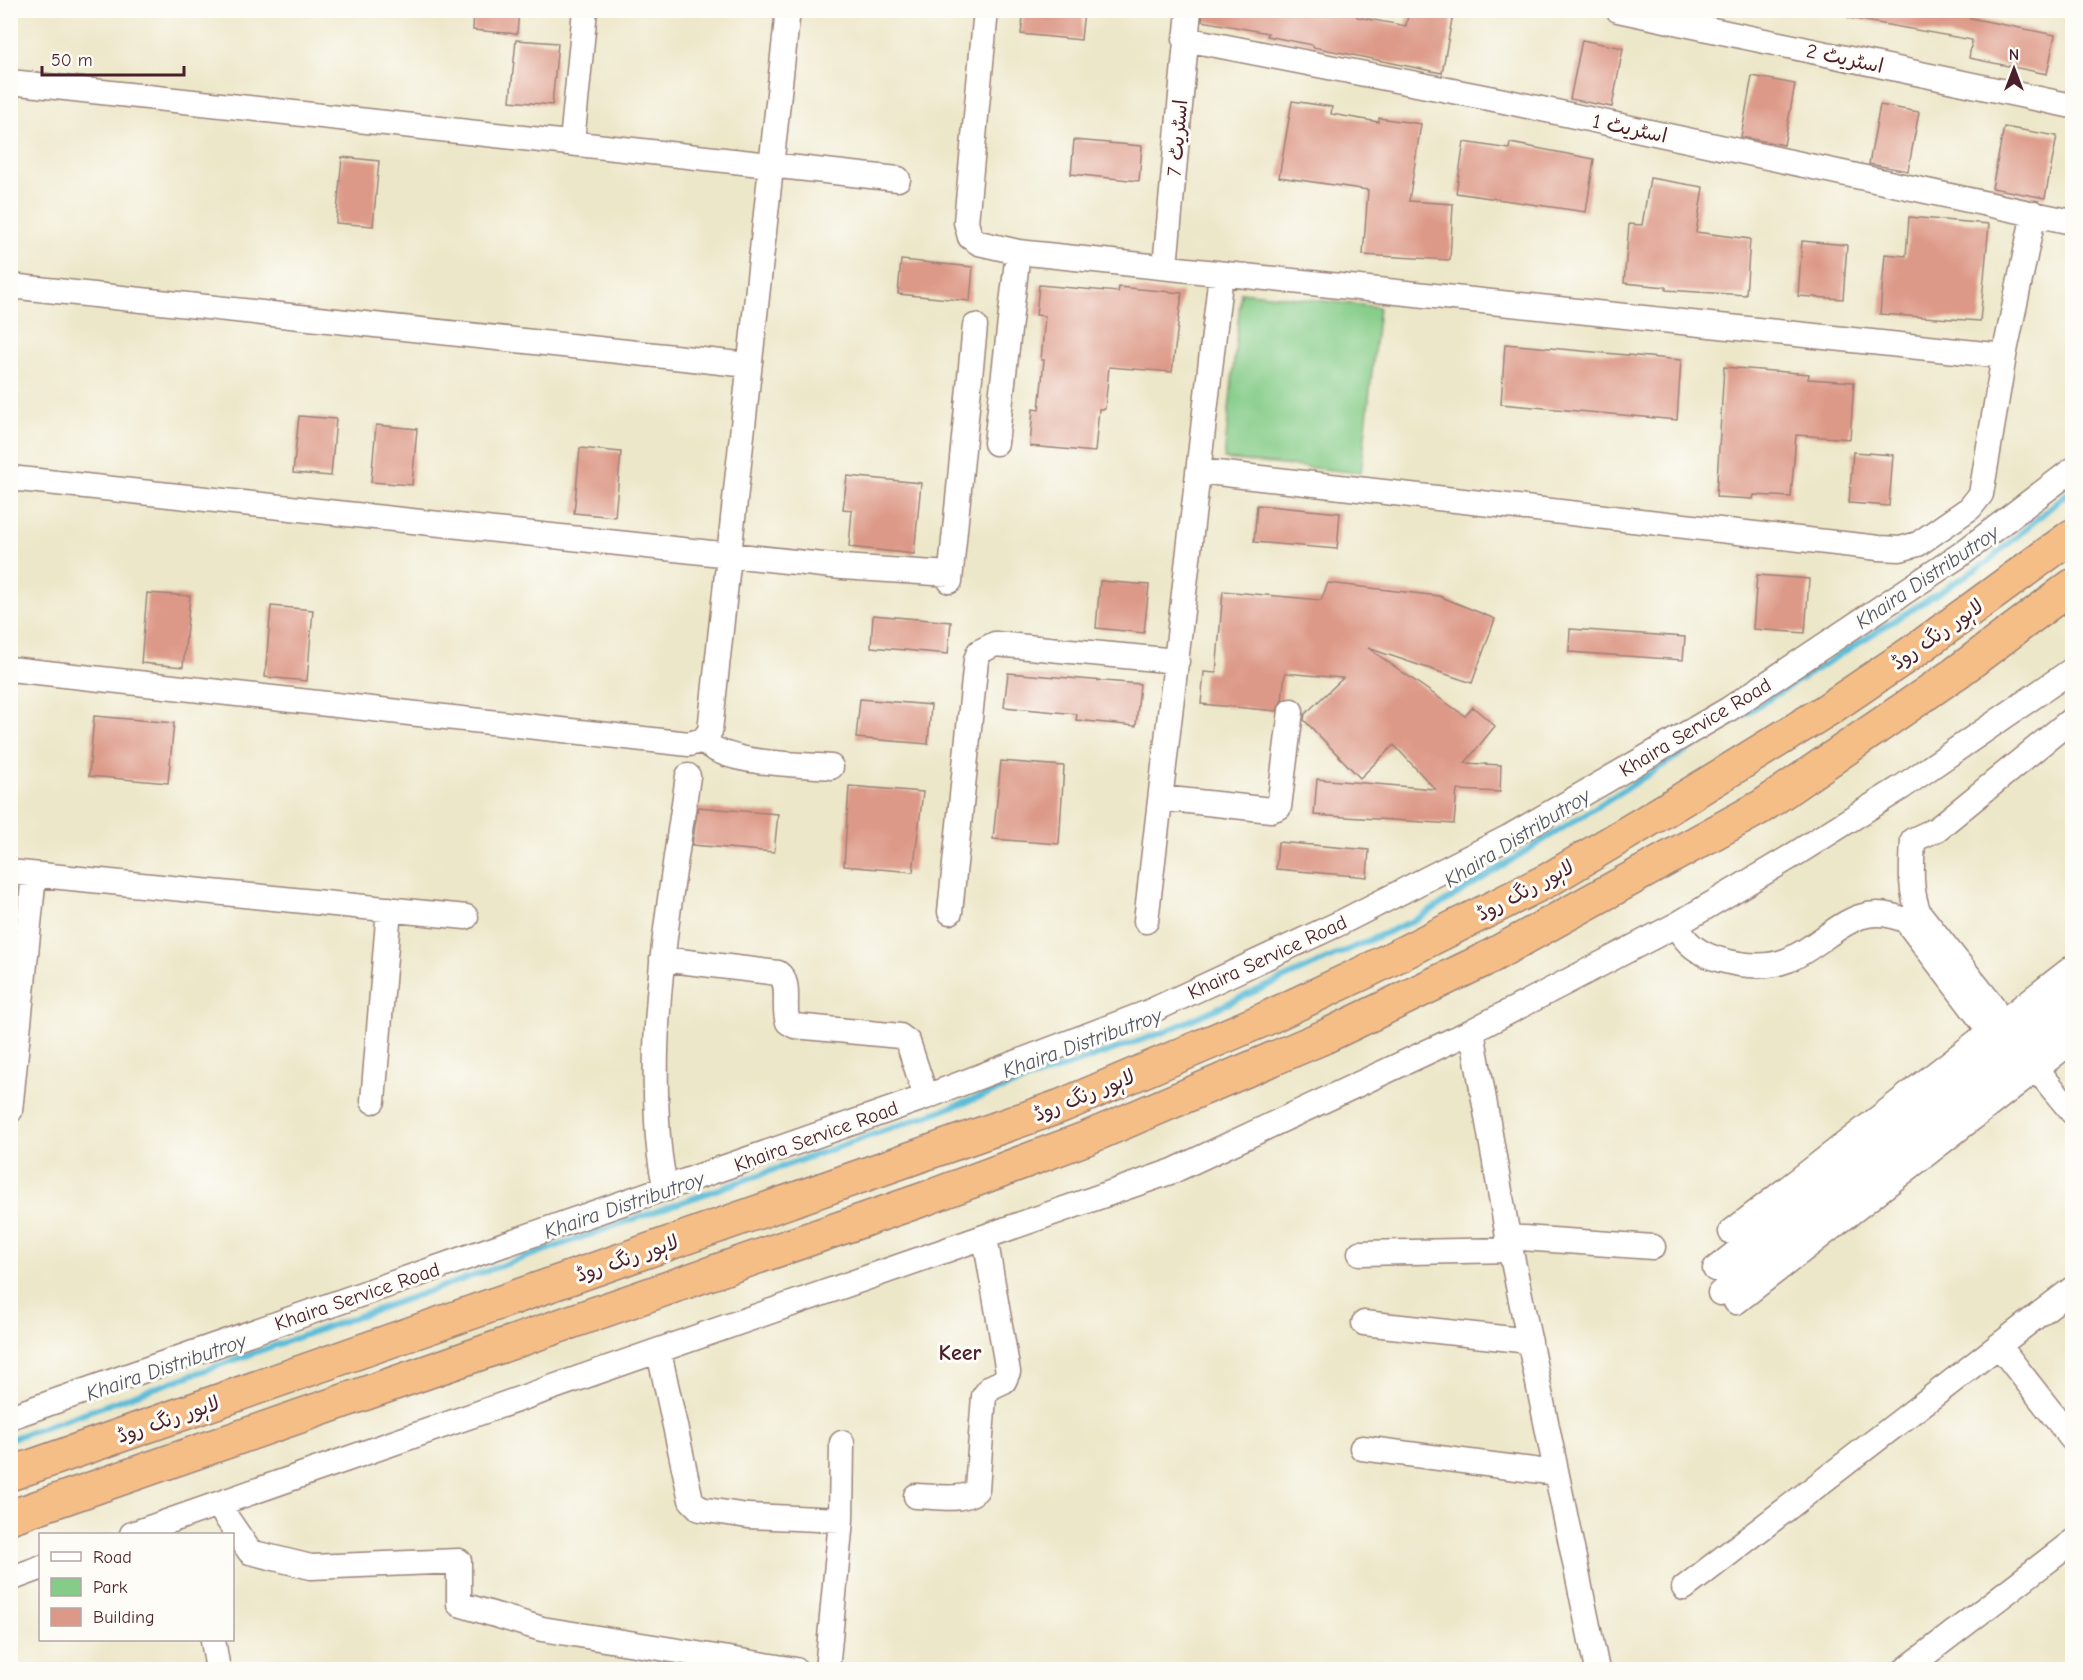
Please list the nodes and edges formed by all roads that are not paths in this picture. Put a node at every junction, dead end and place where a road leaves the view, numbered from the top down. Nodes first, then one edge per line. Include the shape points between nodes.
1 (585, 10) edge
2 (788, 10) edge
3 (986, 10) edge
4 (1189, 10) edge
5 (1618, 10) edge
6 (1185, 39) junction
7 (10, 82) edge
8 (2073, 106) edge
9 (572, 141) junction
10 (771, 165) junction
11 (898, 179) dead end
12 (2034, 213) junction
13 (2073, 222) edge
14 (1018, 252) junction
15 (1165, 266) junction
16 (1221, 274) junction
17 (10, 286) edge
18 (975, 326) dead end
19 (2004, 356) junction
20 (749, 365) junction
21 (996, 443) dead end
22 (2073, 470) edge
23 (1199, 471) junction
24 (10, 478) edge
25 (2073, 536) edge
26 (729, 553) junction
27 (2073, 586) edge
28 (1177, 661) junction
29 (10, 669) edge
30 (2073, 670) edge
31 (1291, 711) dead end
32 (2073, 719) edge
33 (703, 740) junction
34 (831, 767) dead end
35 (688, 776) dead end
36 (1161, 798) junction
37 (22, 874) edge
38 (389, 909) junction
39 (950, 912) dead end
40 (466, 917) dead end
41 (1146, 921) dead end
42 (1676, 925) junction
43 (662, 959) junction
44 (2073, 968) edge
45 (2073, 990) edge
46 (2073, 1017) edge
47 (1472, 1031) junction
48 (2073, 1041) edge
49 (2019, 1046) junction
50 (926, 1097) junction
51 (373, 1101) dead end
52 (10, 1112) edge
53 (2073, 1112) edge
54 (666, 1189) junction
55 (1731, 1232) dead end
56 (985, 1238) junction
57 (1509, 1244) junction
58 (1653, 1247) dead end
59 (1360, 1253) dead end
60 (1715, 1269) dead end
61 (2073, 1290) edge
62 (1728, 1298) dead end
63 (1364, 1323) dead end
64 (1530, 1341) junction
65 (2000, 1347) junction
66 (659, 1352) junction
67 (10, 1417) edge
68 (2073, 1439) edge
69 (842, 1443) dead end
70 (1362, 1448) dead end
71 (1556, 1473) junction
72 (10, 1474) edge
73 (916, 1496) dead end
74 (218, 1505) junction
75 (10, 1517) edge
76 (841, 1520) junction
77 (167, 1529) edge
78 (139, 1533) edge
79 (2073, 1542) edge
80 (39, 1568) edge
81 (10, 1579) edge
82 (1684, 1588) dead end
83 (213, 1641) edge
84 (699, 1662) edge
85 (218, 1670) edge
86 (796, 1670) edge
87 (827, 1670) edge
88 (1596, 1670) edge
89 (1905, 1670) edge

1 - 9 street
2 - 10 street
3 - 14 street via 967,230 979,243
4 - 6 street, اسٹریٹ 7
5 - 8 street, اسٹریٹ 2
6 - 12 street, اسٹریٹ 1 via 1504,101
6 - 15 street, اسٹریٹ 7
7 - 9 street
9 - 10 street
10 - 11 street
10 - 20 street
12 - 13 street, اسٹریٹ 1
12 - 19 street
14 - 15 street
14 - 21 street
15 - 16 street
16 - 19 street
16 - 23 street
17 - 20 street
18 - 26 street via 950,577
19 - 23 street via 1981,494 1970,508 1910,548 1879,548
20 - 26 street
22 - 50 street, Khaira Service Road via 1960,555 1730,709 1509,837 1340,923 1149,1012
23 - 28 street
24 - 26 street
25 - 72 highway, لاہور رنگ روڈ via 1827,710 1550,879 1263,1020 1061,1106
26 - 33 street via 710,730
27 - 75 highway, لاہور رنگ روڈ via 1761,807 1486,959 1323,1037 1088,1138 916,1202
28 - 36 street
28 - 39 street via 995,644 979,652
29 - 33 street via 689,744
30 - 42 street via 1902,787
31 - 36 street via 1279,807 1271,810
32 - 49 street via 1937,829 1913,840 1912,890 1919,913 1992,1005
33 - 34 street via 713,750 731,756
35 - 43 street
36 - 41 street
37 - 38 street
37 - 52 street
38 - 40 street
38 - 51 street
42 - 47 street
42 - 49 street via 1683,939 1694,948 1712,957 1756,966 1789,959 1857,917 1875,912 1891,914 1906,921 1982,1022
43 - 50 street via 778,973 785,984 785,1015 795,1026 900,1036 908,1042
43 - 54 street via 655,1051 658,1158
44 - 49 street
45 - 49 street
46 - 49 street
47 - 56 street via 1173,1172
47 - 57 street
48 - 49 street
49 - 53 street
49 - 55 street
49 - 60 street
49 - 62 street
50 - 54 street, Khaira Service Road
54 - 67 street, Khaira Service Road
56 - 66 street
56 - 73 street via 1008,1372 1004,1381 984,1396 973,1494
57 - 58 street
57 - 59 street
57 - 64 street
61 - 65 street
63 - 64 street
64 - 71 street
65 - 68 street
65 - 82 street
66 - 74 street
66 - 76 street via 691,1500 700,1509 748,1516
69 - 76 street
70 - 71 street
71 - 88 street
74 - 77 street
74 - 84 street via 250,1552 311,1567 459,1561 459,1604 542,1629
76 - 87 street
77 - 78 street
79 - 89 street
80 - 81 street
83 - 85 street
84 - 86 street

